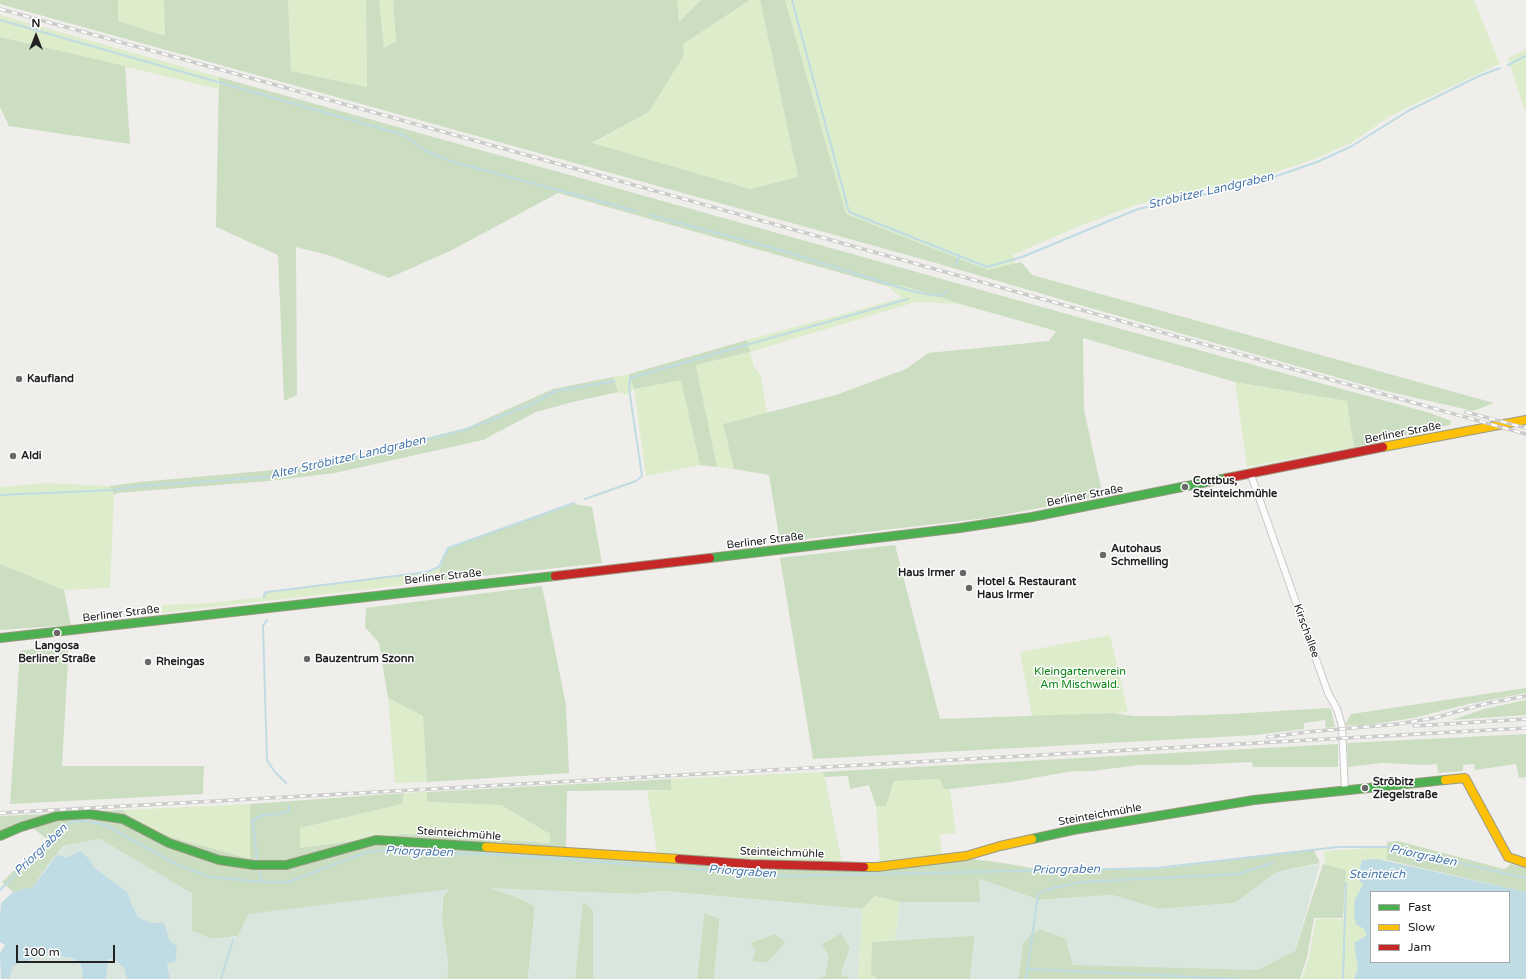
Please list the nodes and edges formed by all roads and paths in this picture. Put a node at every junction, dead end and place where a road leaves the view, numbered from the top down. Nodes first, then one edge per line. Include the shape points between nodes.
1 (1526, 420) edge
2 (1251, 475) junction
3 (0, 638) edge
4 (1345, 790) junction
5 (0, 836) edge
6 (1526, 863) edge

1 - 2 street, Berliner Straße
2 - 3 street, Berliner Straße via 1032,517 960,528
2 - 4 street, Kirschallee via 1328,693 1337,709 1342,726
4 - 5 street, Steinteichmühle via 1254,800 1073,830 966,856 877,867 750,864 387,840 376,840 286,865 254,865 219,860 169,844 123,819 89,814 57,816
4 - 6 street, Steinteichmühle via 1465,778 1508,857

